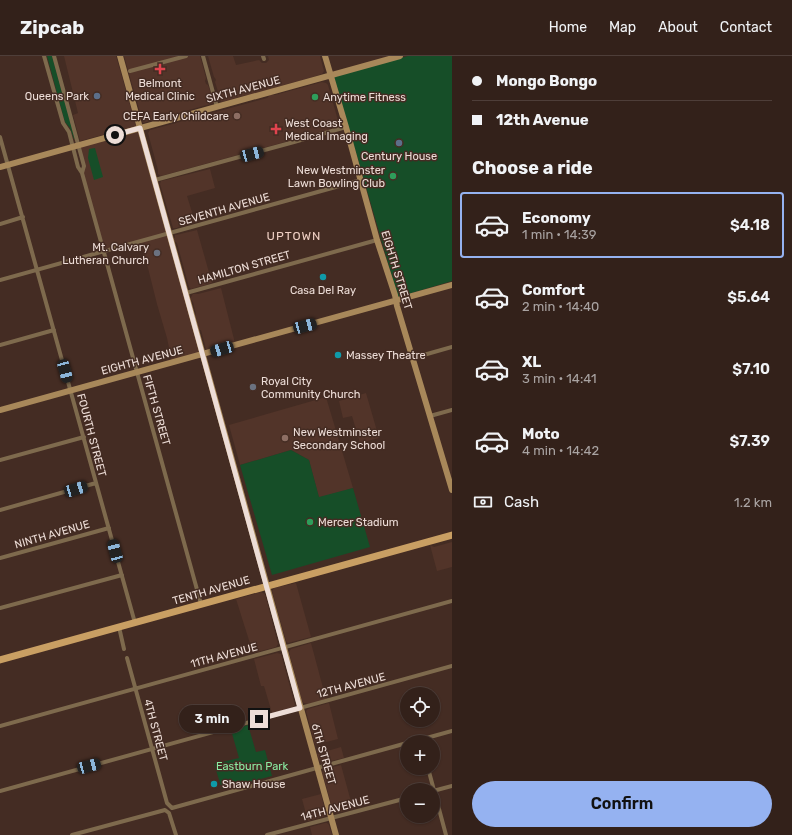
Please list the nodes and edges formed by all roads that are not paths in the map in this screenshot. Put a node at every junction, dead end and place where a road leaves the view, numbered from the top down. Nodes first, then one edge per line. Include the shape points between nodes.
1 (44, 56) edge
2 (54, 56) edge
3 (120, 56) edge
4 (186, 56) edge
5 (203, 56) edge
6 (325, 56) edge
7 (400, 56) edge
8 (130, 71) dead end
9 (330, 75) junction
10 (217, 106) junction
11 (346, 127) junction
12 (140, 128) junction
13 (0, 137) edge
14 (76, 145) junction
15 (8, 165) junction
16 (0, 167) edge
17 (155, 180) junction
18 (361, 180) junction
19 (23, 217) junction
20 (0, 224) edge
21 (169, 233) junction
22 (377, 240) junction
23 (104, 251) junction
24 (37, 270) junction
25 (0, 280) edge
26 (452, 285) edge
27 (186, 293) junction
28 (395, 300) junction
29 (54, 330) junction
30 (0, 345) edge
31 (452, 347) edge
32 (203, 354) junction
33 (413, 358) junction
34 (137, 373) junction
35 (71, 390) junction
36 (0, 410) edge
37 (452, 410) edge
38 (430, 416) junction
39 (84, 437) junction
40 (0, 460) edge
41 (450, 473) edge
42 (96, 483) junction
43 (452, 490) edge
44 (0, 510) edge
45 (109, 528) junction
46 (452, 535) edge
47 (0, 558) edge
48 (122, 575) junction
49 (267, 586) junction
50 (452, 601) edge
51 (202, 604) junction
52 (0, 608) edge
53 (135, 623) junction
54 (119, 627) junction
55 (284, 648) junction
56 (124, 649) dead end
57 (127, 658) dead end
58 (0, 660) edge
59 (452, 666) edge
60 (136, 688) junction
61 (300, 708) junction
62 (0, 726) edge
63 (452, 731) edge
64 (439, 735) edge
65 (400, 745) edge
66 (152, 748) junction
67 (317, 768) junction
68 (452, 786) edge
69 (440, 789) edge
70 (0, 791) edge
71 (400, 800) edge
72 (168, 808) junction
73 (440, 813) edge
74 (331, 818) junction
75 (72, 835) edge
76 (176, 835) edge
77 (267, 835) edge
78 (336, 835) edge
79 (446, 835) edge

1 - 14 street, FIFTH STREET via 63,123
2 - 14 street, FIFTH STREET
3 - 12 street, 6TH STREET
4 - 8 street
5 - 10 street
6 - 9 street, EIGHTH STREET
7 - 9 street, SIXTH AVENUE
9 - 10 street, SIXTH AVENUE
9 - 11 street, EIGHTH STREET
10 - 12 street, SIXTH AVENUE
11 - 17 street
11 - 18 street, EIGHTH STREET
12 - 14 street, SIXTH AVENUE
12 - 17 street, 6TH STREET
13 - 15 street, FOURTH STREET
14 - 15 street, SIXTH AVENUE
14 - 23 street, FIFTH STREET via 78,167 82,173
15 - 16 street, SIXTH AVENUE
15 - 19 street, FOURTH STREET
17 - 21 street, 6TH STREET
18 - 21 street, SEVENTH AVENUE
18 - 22 street, EIGHTH STREET
19 - 20 street
19 - 24 street, FOURTH STREET
21 - 23 street, SEVENTH AVENUE
21 - 27 street, 6TH STREET
22 - 27 street, HAMILTON STREET
22 - 28 street, EIGHTH STREET
23 - 24 street, SEVENTH AVENUE
23 - 34 street, FIFTH STREET
24 - 25 street, SEVENTH AVENUE
24 - 29 street, FOURTH STREET
26 - 28 street, EIGHTH AVENUE
27 - 32 street, 6TH STREET
28 - 32 street, EIGHTH AVENUE
28 - 33 street, EIGHTH STREET
29 - 30 street
29 - 35 street, FOURTH STREET
31 - 33 street
32 - 34 street, EIGHTH AVENUE
32 - 49 street, 6TH STREET
33 - 38 street, EIGHTH STREET
34 - 35 street, EIGHTH AVENUE
34 - 51 street, FIFTH STREET
35 - 36 street, EIGHTH AVENUE
35 - 39 street, FOURTH STREET
37 - 38 street
38 - 41 street, EIGHTH STREET
39 - 40 street
39 - 42 street, FOURTH STREET
41 - 43 street, EIGHTH STREET
42 - 44 street
42 - 45 street, FOURTH STREET
45 - 47 street, NINTH AVENUE
45 - 48 street, FOURTH STREET
46 - 49 main road, TENTH AVENUE
48 - 52 street
48 - 53 street, FOURTH STREET
49 - 51 main road, TENTH AVENUE
49 - 55 street, 6TH STREET
50 - 55 street, 11TH AVENUE
51 - 53 main road, TENTH AVENUE
53 - 54 main road, TENTH AVENUE
54 - 56 street
54 - 58 main road, TENTH AVENUE
55 - 60 street, 11TH AVENUE
55 - 61 street, 6TH STREET
57 - 60 street, 4TH STREET
59 - 61 street, 12TH AVENUE
60 - 62 street, 11TH AVENUE
60 - 66 street, 4TH STREET
61 - 66 street, 12TH AVENUE
61 - 67 street, 6TH STREET
63 - 64 street
65 - 67 street
66 - 70 street, 12TH AVENUE
66 - 72 street, 4TH STREET
67 - 72 street
67 - 74 street, 6TH STREET
68 - 69 street
71 - 74 street, 14TH AVENUE
72 - 75 street
72 - 76 street, 4TH STREET
73 - 79 street
74 - 77 street, 14TH AVENUE
74 - 78 street, 6TH STREET

